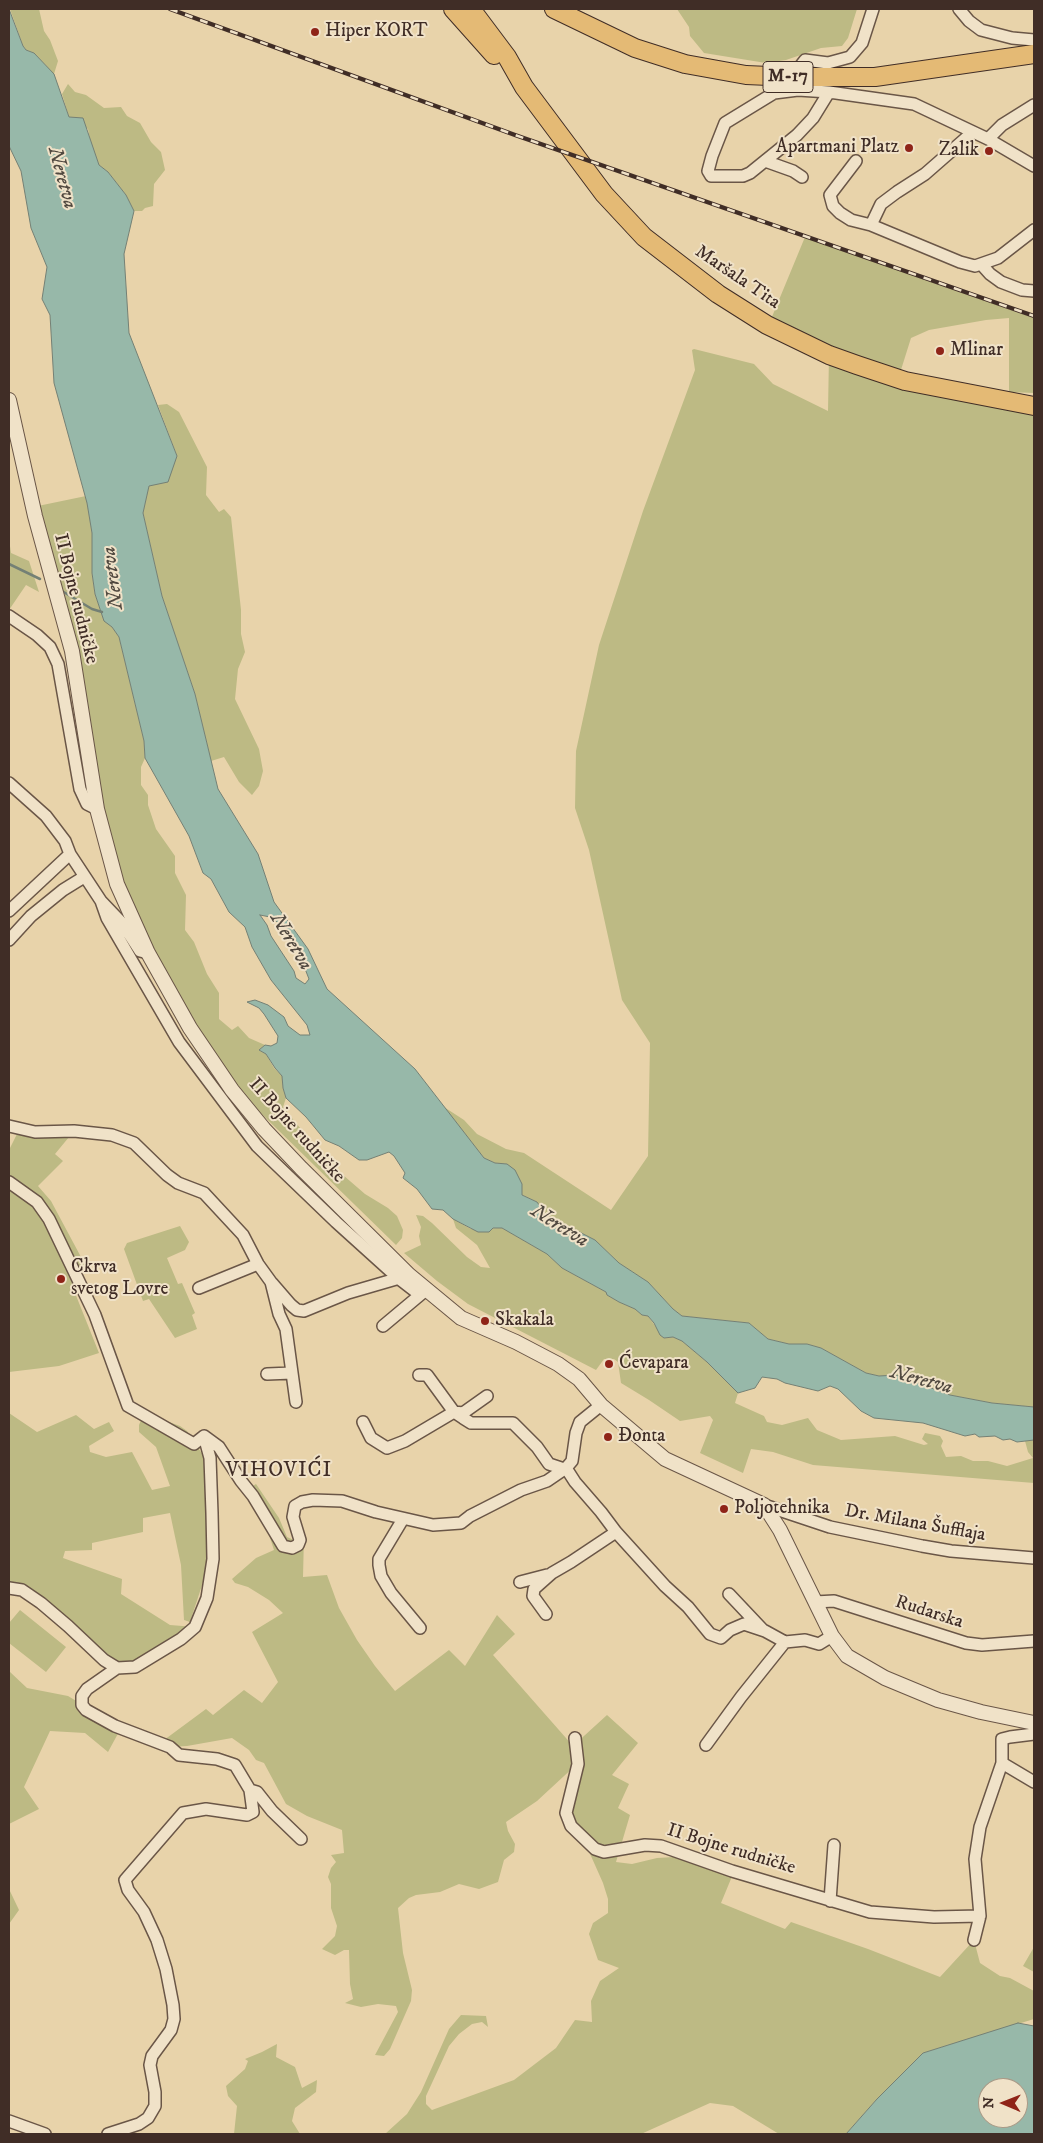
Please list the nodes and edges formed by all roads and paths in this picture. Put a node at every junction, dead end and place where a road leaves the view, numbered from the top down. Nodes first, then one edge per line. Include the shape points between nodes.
1 (453, 9) edge
2 (471, 9) edge
3 (554, 9) edge
4 (872, 9) edge
5 (959, 9) edge
6 (1034, 40) edge
7 (1034, 54) edge
8 (783, 77) junction
9 (524, 87) junction
10 (828, 92) junction
11 (764, 100) junction
12 (1034, 105) edge
13 (973, 132) junction
14 (988, 139) junction
15 (765, 161) junction
16 (856, 161) dead end
17 (1032, 162) edge
18 (802, 177) dead end
19 (871, 226) junction
20 (1034, 230) edge
21 (981, 264) junction
22 (1034, 291) edge
23 (996, 398) junction
24 (9, 400) edge
25 (1034, 400) edge
26 (1034, 406) edge
27 (9, 616) edge
28 (9, 783) edge
29 (97, 809) junction
30 (70, 854) junction
31 (84, 877) junction
32 (101, 900) junction
33 (9, 911) edge
34 (9, 940) edge
35 (148, 953) junction
36 (174, 998) junction
37 (162, 1011) junction
38 (9, 1126) edge
39 (9, 1182) edge
40 (258, 1264) junction
41 (404, 1277) junction
42 (271, 1282) junction
43 (199, 1288) dead end
44 (424, 1292) junction
45 (383, 1326) dead end
46 (292, 1373) junction
47 (267, 1374) dead end
48 (420, 1374) dead end
49 (487, 1396) dead end
50 (296, 1402) dead end
51 (601, 1405) junction
52 (454, 1412) junction
53 (363, 1422) dead end
54 (204, 1436) junction
55 (565, 1469) junction
56 (764, 1505) junction
57 (403, 1519) junction
58 (616, 1532) junction
59 (1034, 1558) edge
60 (552, 1573) junction
61 (520, 1582) dead end
62 (9, 1588) edge
63 (729, 1594) dead end
64 (815, 1602) junction
65 (546, 1614) dead end
66 (420, 1628) dead end
67 (765, 1631) junction
68 (832, 1636) junction
69 (1034, 1641) edge
70 (785, 1642) junction
71 (117, 1668) junction
72 (1034, 1723) edge
73 (1034, 1734) edge
74 (575, 1738) dead end
75 (706, 1745) dead end
76 (1002, 1763) junction
77 (1034, 1782) edge
78 (250, 1790) junction
79 (301, 1839) dead end
80 (834, 1845) dead end
81 (830, 1901) junction
82 (980, 1916) junction
83 (974, 1940) dead end
84 (9, 2121) edge
85 (45, 2134) edge
86 (108, 2134) edge

1 - 9 main road, Maršala Tita
2 - 9 main road, Maršala Tita via 507,57
3 - 8 main road, M-17 via 635,48 674,61 746,75
4 - 8 street via 862,43 850,57 828,63 805,60
5 - 6 street via 981,30
7 - 8 main road, M-17 via 875,76
8 - 11 street
9 - 23 main road, Maršala Tita via 588,175 619,210 662,252 718,294 767,325 829,355 905,381
10 - 11 street via 784,91
10 - 13 street via 914,104
10 - 15 street via 808,124
11 - 15 street via 725,123 708,172 711,176 743,176
12 - 14 street via 1002,125
13 - 14 street
13 - 19 street via 924,174 881,204
14 - 17 street
15 - 18 street
16 - 19 street via 830,195 840,214
19 - 21 street via 960,262 975,266
20 - 21 street via 998,258
21 - 22 street via 1001,282
23 - 25 main road, Maršala Tita
23 - 26 main road, Maršala Tita
24 - 29 street, II Bojne rudničke via 35,516 72,651
27 - 29 street, II Bojne rudničke via 50,647 58,664 80,789 86,804
28 - 30 street via 46,816 65,841
29 - 35 street, II Bojne rudničke via 117,884
30 - 31 street
30 - 33 street
31 - 32 street
31 - 34 street via 31,916
32 - 35 street, II Bojne rudničke via 112,910 140,951
32 - 37 street, II Bojne rudničke via 108,918
35 - 36 street, II Bojne rudničke
36 - 37 street
36 - 41 street, II Bojne rudničke via 190,1028 264,1129
37 - 41 street, II Bojne rudničke via 179,1042 257,1146 336,1222
38 - 40 street via 34,1132 74,1131 112,1135 134,1143 178,1183 204,1193 243,1235
39 - 54 street via 38,1202 49,1219 96,1315 128,1406 194,1444
40 - 42 street
40 - 43 street
41 - 42 street via 348,1293 304,1311 291,1306
41 - 44 street, II Bojne rudničke
42 - 46 street via 286,1330
44 - 45 street
44 - 51 street, II Bojne rudničke via 461,1318 558,1364 579,1379
46 - 47 street
46 - 50 street
48 - 52 street via 427,1375
49 - 52 street via 464,1413
51 - 55 street via 580,1422 572,1461
51 - 56 street, II Bojne rudničke via 665,1459
52 - 53 street via 405,1442 387,1448 371,1438
52 - 55 street via 471,1423 513,1423 549,1464
54 - 57 street via 219,1447 284,1546 292,1548 298,1545 300,1540 294,1517 296,1506 302,1502 342,1500
54 - 71 street via 210,1458 213,1559 207,1598 195,1627 181,1639 141,1664
55 - 57 street via 461,1523 433,1525
55 - 58 street
56 - 59 street, Dr. Milana Šufflaja via 830,1527 922,1546
56 - 64 street via 780,1530
57 - 66 street via 379,1559 379,1565 391,1593
58 - 60 street
58 - 67 street via 710,1634 721,1638 744,1624
60 - 61 street
60 - 65 street via 534,1589 533,1596
62 - 71 street via 22,1590 41,1603
63 - 67 street
64 - 68 street
64 - 69 street, Rudarska via 834,1601 966,1643
67 - 70 street
68 - 70 street via 819,1644 805,1640
68 - 72 street via 847,1656 885,1678 938,1700
70 - 75 street
71 - 78 street via 87,1689 82,1696 86,1710 115,1726 170,1747 179,1756 217,1759 235,1765
73 - 76 street via 1002,1739
74 - 81 street, II Bojne rudničke via 578,1764 566,1813 571,1826 595,1849 612,1852 645,1845 661,1846
76 - 77 street
76 - 82 street via 980,1827 975,1859
78 - 79 street via 257,1792
78 - 86 street via 253,1812 247,1815 206,1809 183,1813 125,1880 157,1940 166,1969 174,2019 150,2065 156,2106 139,2124
80 - 81 street
81 - 82 street, II Bojne rudničke via 886,1914
82 - 83 street
84 - 85 street

